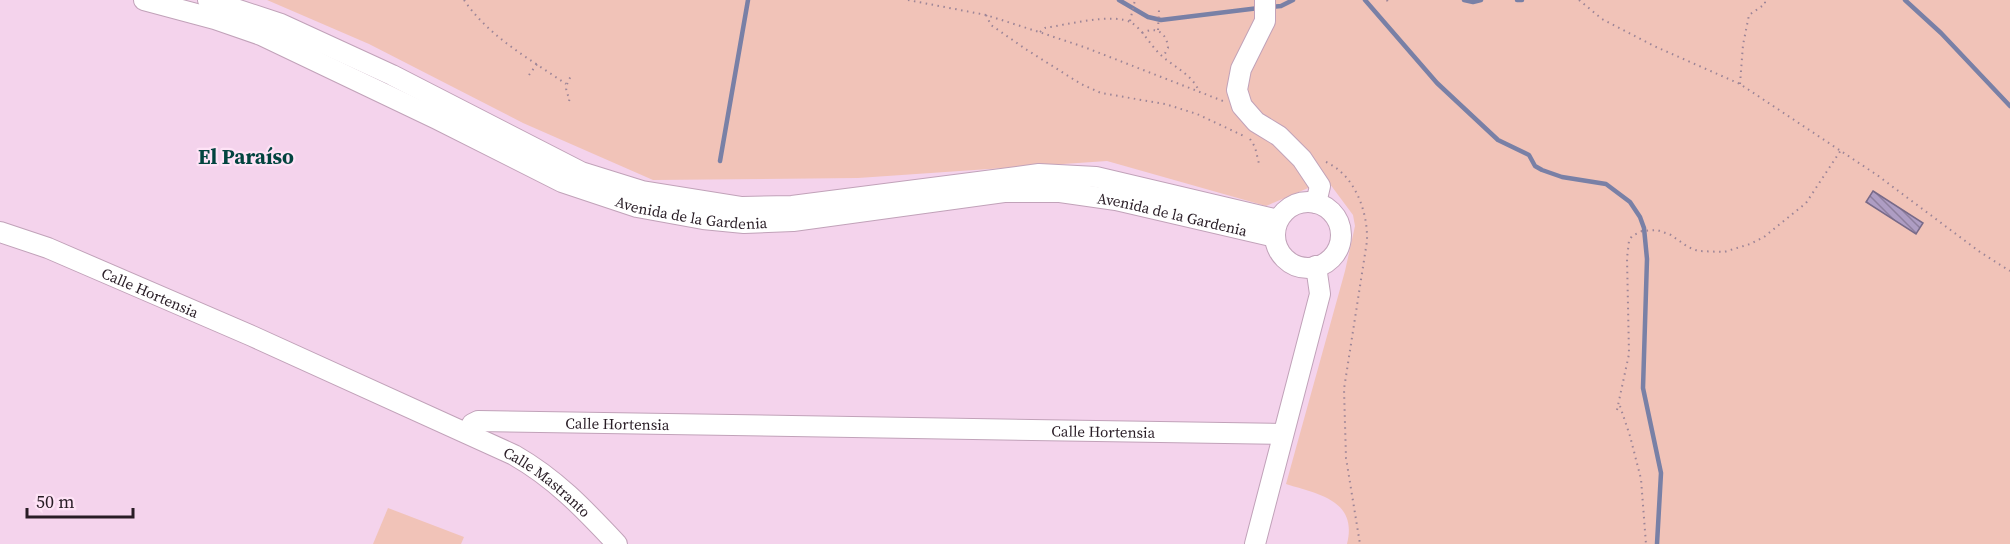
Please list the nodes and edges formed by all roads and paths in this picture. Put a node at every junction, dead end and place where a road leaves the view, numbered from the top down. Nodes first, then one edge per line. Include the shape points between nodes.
1 (144, 0) edge
2 (208, 0) edge
3 (464, 0) edge
4 (908, 0) edge
5 (1136, 0) edge
6 (1265, 0) edge
7 (1765, 0) edge
8 (1580, 1) edge
9 (1159, 10) dead end
10 (1130, 21) junction
11 (1158, 28) junction
12 (1040, 32) junction
13 (1142, 33) junction
14 (1163, 57) junction
15 (537, 64) junction
16 (572, 74) dead end
17 (529, 75) dead end
18 (381, 81) junction
19 (566, 84) junction
20 (1740, 84) junction
21 (1199, 91) junction
22 (1241, 100) junction
23 (569, 101) dead end
24 (1250, 139) dead end
25 (1841, 150) junction
26 (1259, 164) dead end
27 (1316, 202) junction
28 (1276, 229) junction
29 (0, 232) edge
30 (1316, 266) junction
31 (2010, 271) edge
32 (1619, 404) junction
33 (1617, 410) dead end
34 (468, 433) junction
35 (1283, 434) junction
36 (1254, 542) edge
37 (617, 544) edge
38 (1646, 544) edge

1 - 18 street, Avenida de la Gardenia via 215,19
2 - 18 street, Avenida de la Gardenia via 281,24
3 - 15 path via 490,31
4 - 12 path via 986,15
5 - 10 path
6 - 22 street via 1265,21 1241,69 1237,90
7 - 20 path via 1749,15
8 - 20 path via 1602,20
9 - 11 path
10 - 12 path via 1116,18 1045,28
10 - 13 path
11 - 13 path
11 - 14 path via 1168,42
12 - 21 path
13 - 14 path
14 - 21 path via 1192,78
15 - 17 path
15 - 19 path
16 - 19 path
18 - 28 street, Avenida de la Gardenia via 562,182 637,207 703,219 744,223 793,221 1004,192 1060,192
19 - 23 path
20 - 25 path
21 - 22 path via 1224,101
22 - 27 street via 1256,122 1279,136 1302,159 1320,186
24 - 26 path
25 - 31 path
25 - 32 path via 1806,203 1750,244 1724,252 1698,251 1657,230 1635,233 1628,246 1629,354
27 - 28 street via 1294,204 1284,211
27 - 30 street via 1334,214 1341,234 1334,255
28 - 30 street via 1280,252 1287,260 1306,268
29 - 34 street, Calle Hortensia via 48,248
30 - 35 street via 1320,294
32 - 33 path
32 - 38 path via 1639,471
34 - 35 street, Calle Hortensia via 478,421
34 - 37 street, Calle Mastranto via 538,469 563,488
35 - 36 street

